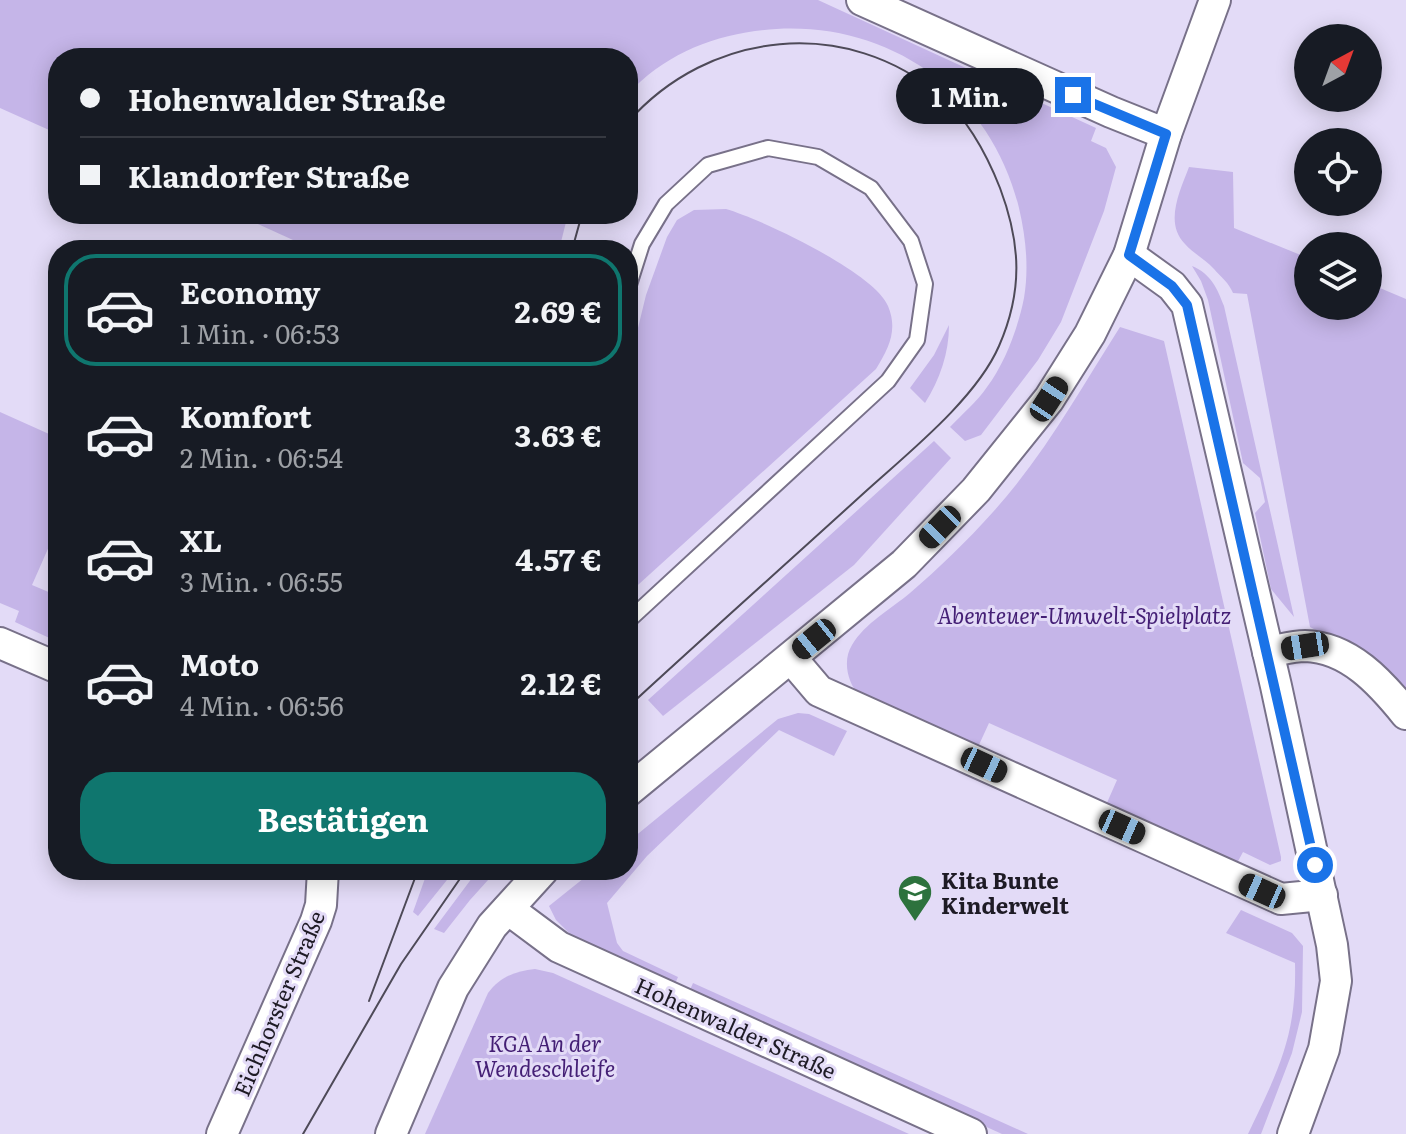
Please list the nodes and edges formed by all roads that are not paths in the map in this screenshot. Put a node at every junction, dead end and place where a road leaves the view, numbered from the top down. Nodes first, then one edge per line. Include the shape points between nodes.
1 (862, 0) edge
2 (1215, 0) edge
3 (1169, 126) junction
4 (1129, 255) junction
5 (638, 257) edge
6 (638, 612) edge
7 (0, 643) edge
8 (1268, 652) junction
9 (791, 658) junction
10 (48, 664) edge
11 (1406, 714) edge
12 (638, 783) edge
13 (322, 880) edge
14 (534, 880) edge
15 (1322, 895) junction
16 (508, 909) junction
17 (222, 1134) edge
18 (391, 1134) edge
19 (971, 1134) edge
20 (1293, 1134) edge

1 - 3 street via 1111,112
2 - 3 street
3 - 4 street
4 - 8 street via 1172,286 1187,305
4 - 9 street via 1090,334 1049,399 976,490 904,564
5 - 6 lane via 666,204 708,165 768,148 818,157 871,188 911,241 925,284 917,340 888,381
7 - 10 street
8 - 11 street via 1305,646 1327,650 1382,685
8 - 15 street
9 - 12 street
9 - 15 street via 819,691 1281,899
13 - 17 street, Eichhorster Straße via 316,921
14 - 16 street
15 - 20 street via 1336,981 1324,1049
16 - 18 street via 453,988
16 - 19 street, Hohenwalder Straße via 559,947

